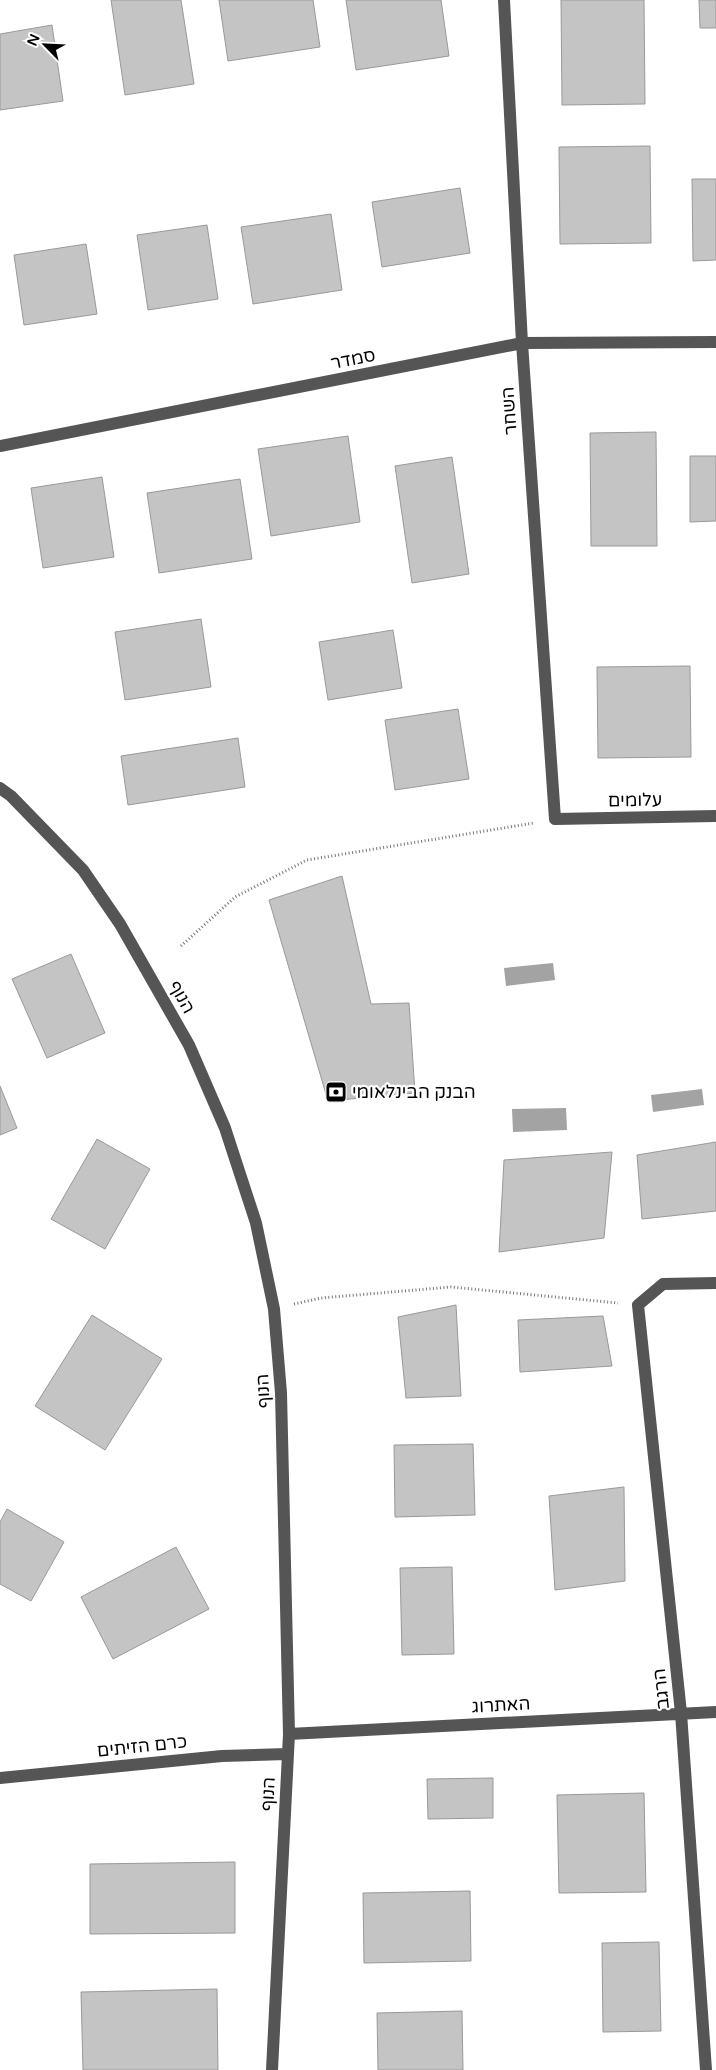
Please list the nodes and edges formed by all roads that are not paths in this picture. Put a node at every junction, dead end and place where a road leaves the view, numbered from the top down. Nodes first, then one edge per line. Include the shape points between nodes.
1 (504, 0) edge
2 (716, 342) edge
3 (522, 343) junction
4 (0, 446) edge
5 (0, 788) edge
6 (716, 816) edge
7 (555, 819) joint
8 (716, 1283) edge
9 (716, 1712) edge
10 (682, 1713) junction
11 (288, 1734) junction
12 (287, 1754) junction
13 (0, 1778) edge
14 (272, 2070) edge
15 (706, 2070) edge

1 - 3 street, השחר
2 - 3 street, סמדר
3 - 4 street, סמדר
3 - 7 street, השחר
5 - 11 street, הנוף via 83,870 120,924 189,1045 225,1128 256,1223 274,1309 281,1393
6 - 7 street, עלומים
8 - 10 street, הרגב via 663,1284 638,1305
9 - 10 street, האתרוג
10 - 11 street, האתרוג
10 - 15 street, הרגב
11 - 12 street, הנוף
12 - 13 street, כרם הזיתים via 222,1756
12 - 14 street, הנוף

